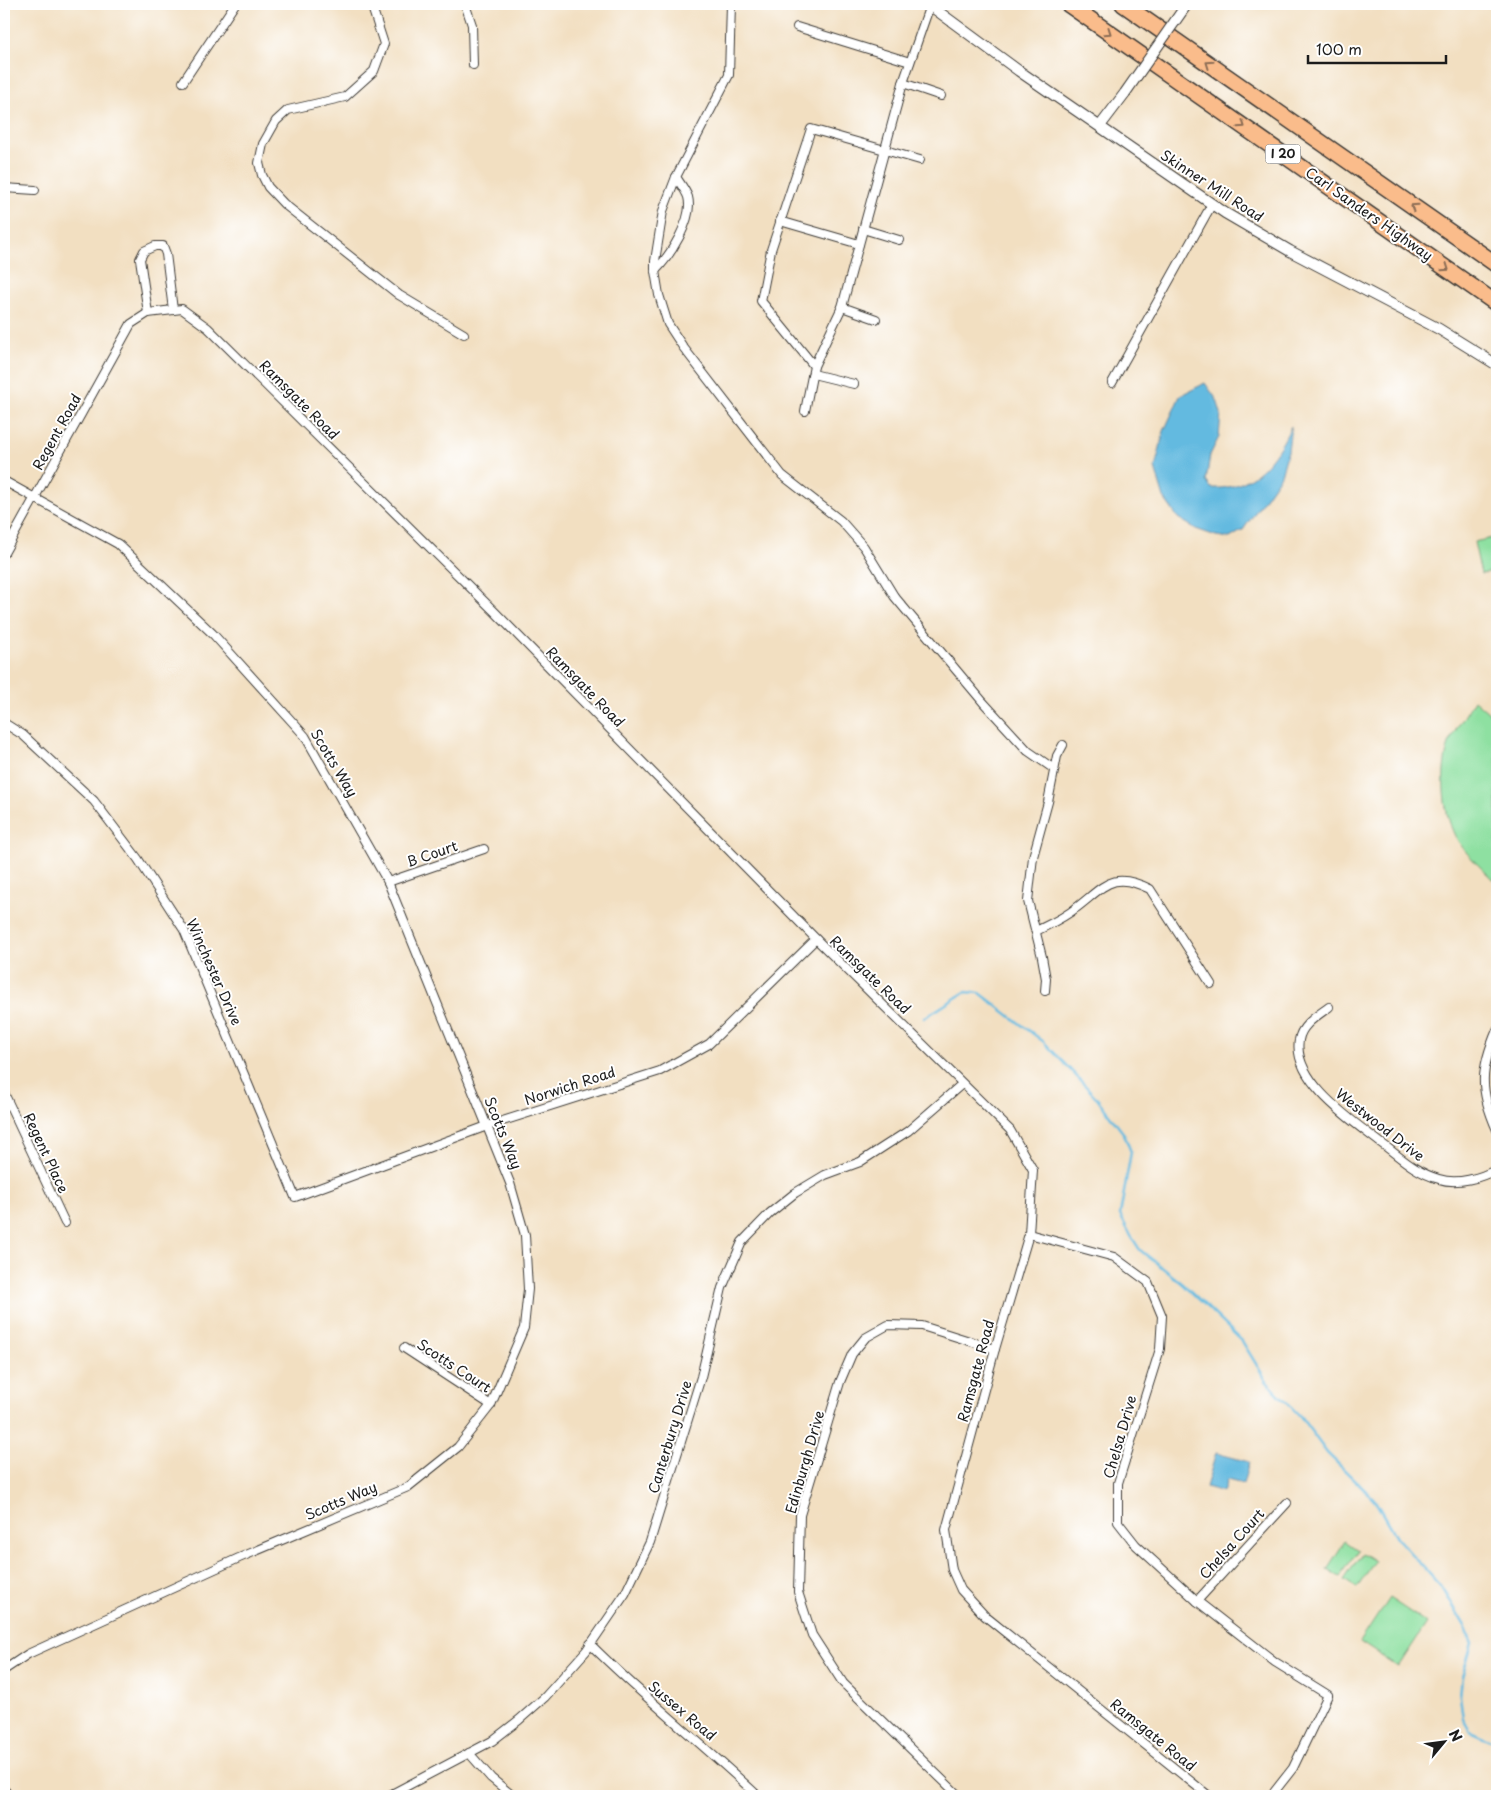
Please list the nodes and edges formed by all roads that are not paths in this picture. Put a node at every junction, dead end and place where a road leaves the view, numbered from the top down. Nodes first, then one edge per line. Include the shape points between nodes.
1 (235, 4) edge
2 (371, 4) edge
3 (465, 4) edge
4 (731, 4) edge
5 (929, 4) edge
6 (1068, 4) edge
7 (1124, 4) edge
8 (1187, 4) edge
9 (797, 27) dead end
10 (910, 62) junction
11 (472, 65) dead end
12 (183, 82) dead end
13 (903, 83) junction
14 (941, 96) dead end
15 (1100, 126) junction
16 (884, 148) junction
17 (920, 160) dead end
18 (676, 177) junction
19 (4, 188) edge
20 (35, 190) dead end
21 (1212, 204) junction
22 (780, 221) junction
23 (863, 228) junction
24 (898, 240) dead end
25 (859, 244) junction
26 (1497, 265) edge
27 (655, 270) junction
28 (1497, 304) edge
29 (842, 307) junction
30 (172, 310) junction
31 (148, 312) junction
32 (876, 319) dead end
33 (464, 334) dead end
34 (1497, 365) edge
35 (814, 366) junction
36 (813, 374) junction
37 (1112, 383) dead end
38 (854, 384) dead end
39 (805, 412) dead end
40 (4, 481) edge
41 (34, 498) junction
42 (4, 553) edge
43 (4, 722) edge
44 (1063, 745) dead end
45 (1054, 769) junction
46 (484, 849) dead end
47 (388, 882) junction
48 (1036, 931) junction
49 (816, 939) junction
50 (1211, 984) dead end
51 (1045, 991) dead end
52 (1329, 1007) dead end
53 (1497, 1030) edge
54 (962, 1084) junction
55 (4, 1093) edge
56 (487, 1126) junction
57 (1497, 1130) edge
58 (1497, 1169) edge
59 (295, 1196) joint
60 (65, 1223) dead end
61 (1029, 1234) junction
62 (404, 1348) dead end
63 (995, 1349) junction
64 (491, 1405) junction
65 (1287, 1502) dead end
66 (1196, 1602) junction
67 (590, 1644) junction
68 (4, 1670) edge
69 (469, 1753) junction
70 (4, 1791) edge
71 (8, 1796) edge
72 (388, 1796) edge
73 (513, 1796) edge
74 (758, 1796) edge
75 (959, 1796) edge
76 (1209, 1796) edge
77 (1271, 1796) edge

1 - 12 street
2 - 33 street via 384,44 374,71 344,97 288,110 271,129 263,144 259,163 268,186 291,210 416,308
3 - 11 street via 472,25
4 - 18 street via 729,75
5 - 10 street
5 - 15 street, Skinner Mill Road
6 -> 28 highway, Carl Sanders Highway / I 20
26 -> 7 highway, I 20
8 - 15 street, bridge
9 - 10 street
10 - 13 street
13 - 14 street
13 - 16 street
15 - 21 street, Skinner Mill Road
16 - 17 street
16 - 22 street via 811,129
16 - 23 street
18 - 27 street via 663,211
18 - 27 street via 688,197 689,217 664,262
19 - 20 street
21 - 34 street, Skinner Mill Road
21 - 37 street
22 - 25 street
22 - 35 street via 761,301
23 - 24 street
23 - 25 street
25 - 29 street
27 - 45 street via 668,324 682,347 782,475 841,521 864,547 894,596 983,702 1028,751
29 - 32 street
29 - 35 street
30 - 31 street, Ramsgate Road
30 - 31 street via 166,254 162,246 155,246 144,251 140,259
30 - 49 street, Ramsgate Road via 182,309 208,328 502,619
31 - 41 street, Regent Road via 131,324
35 - 36 street
36 - 38 street
36 - 39 street
40 - 41 street, Scotts Way
41 - 42 street, Regent Road
41 - 47 street, Scotts Way via 118,544 213,634 305,736
43 - 59 street, Winchester Drive via 23,735 94,801 138,859 184,930
44 - 45 street
45 - 48 street via 1033,857 1028,901
46 - 47 street, B Court
47 - 56 street, Scotts Way
48 - 50 street via 1064,917 1106,883 1121,880 1138,883 1150,889
48 - 51 street via 1046,979
49 - 54 street, Ramsgate Road
49 - 56 street, Norwich Road via 709,1044 660,1071
52 - 58 street, Westwood Drive via 1305,1027 1299,1039 1298,1052 1313,1083 1332,1105 1418,1171 1439,1180 1454,1182
53 - 57 street via 1483,1071 1486,1106
54 - 61 street, Ramsgate Road via 1010,1130 1033,1170
54 - 67 street, Canterbury Drive via 908,1131 860,1162 825,1175 795,1193 742,1242 722,1288 696,1396 650,1542 625,1594
55 - 60 street, Regent Place
56 - 59 street, Norwich Road
56 - 64 street, Scotts Way via 510,1183 525,1235 528,1289 524,1328
61 - 63 street, Ramsgate Road
61 - 66 street, Chelsa Drive via 1114,1257 1148,1282 1162,1316 1160,1349 1118,1483 1118,1522 1136,1545
62 - 64 street, Scotts Court
63 - 75 street, Edinburgh Drive via 922,1326 888,1325 865,1338 852,1354 840,1382 800,1515 798,1592 812,1635 843,1683
63 - 76 street, Ramsgate Road via 946,1530 952,1570 961,1590 985,1616
64 - 68 street, Scotts Way via 458,1447 408,1487 239,1558 28,1654
65 - 66 street, Chelsa Court
66 - 77 street, Chelsa Drive via 1276,1662 1328,1695 1293,1768
67 - 69 street, Canterbury Drive via 545,1697 492,1741
67 - 74 street, Sussex Road via 633,1687 714,1754
69 - 72 street, Canterbury Drive
69 - 73 street via 491,1778
70 - 71 street

